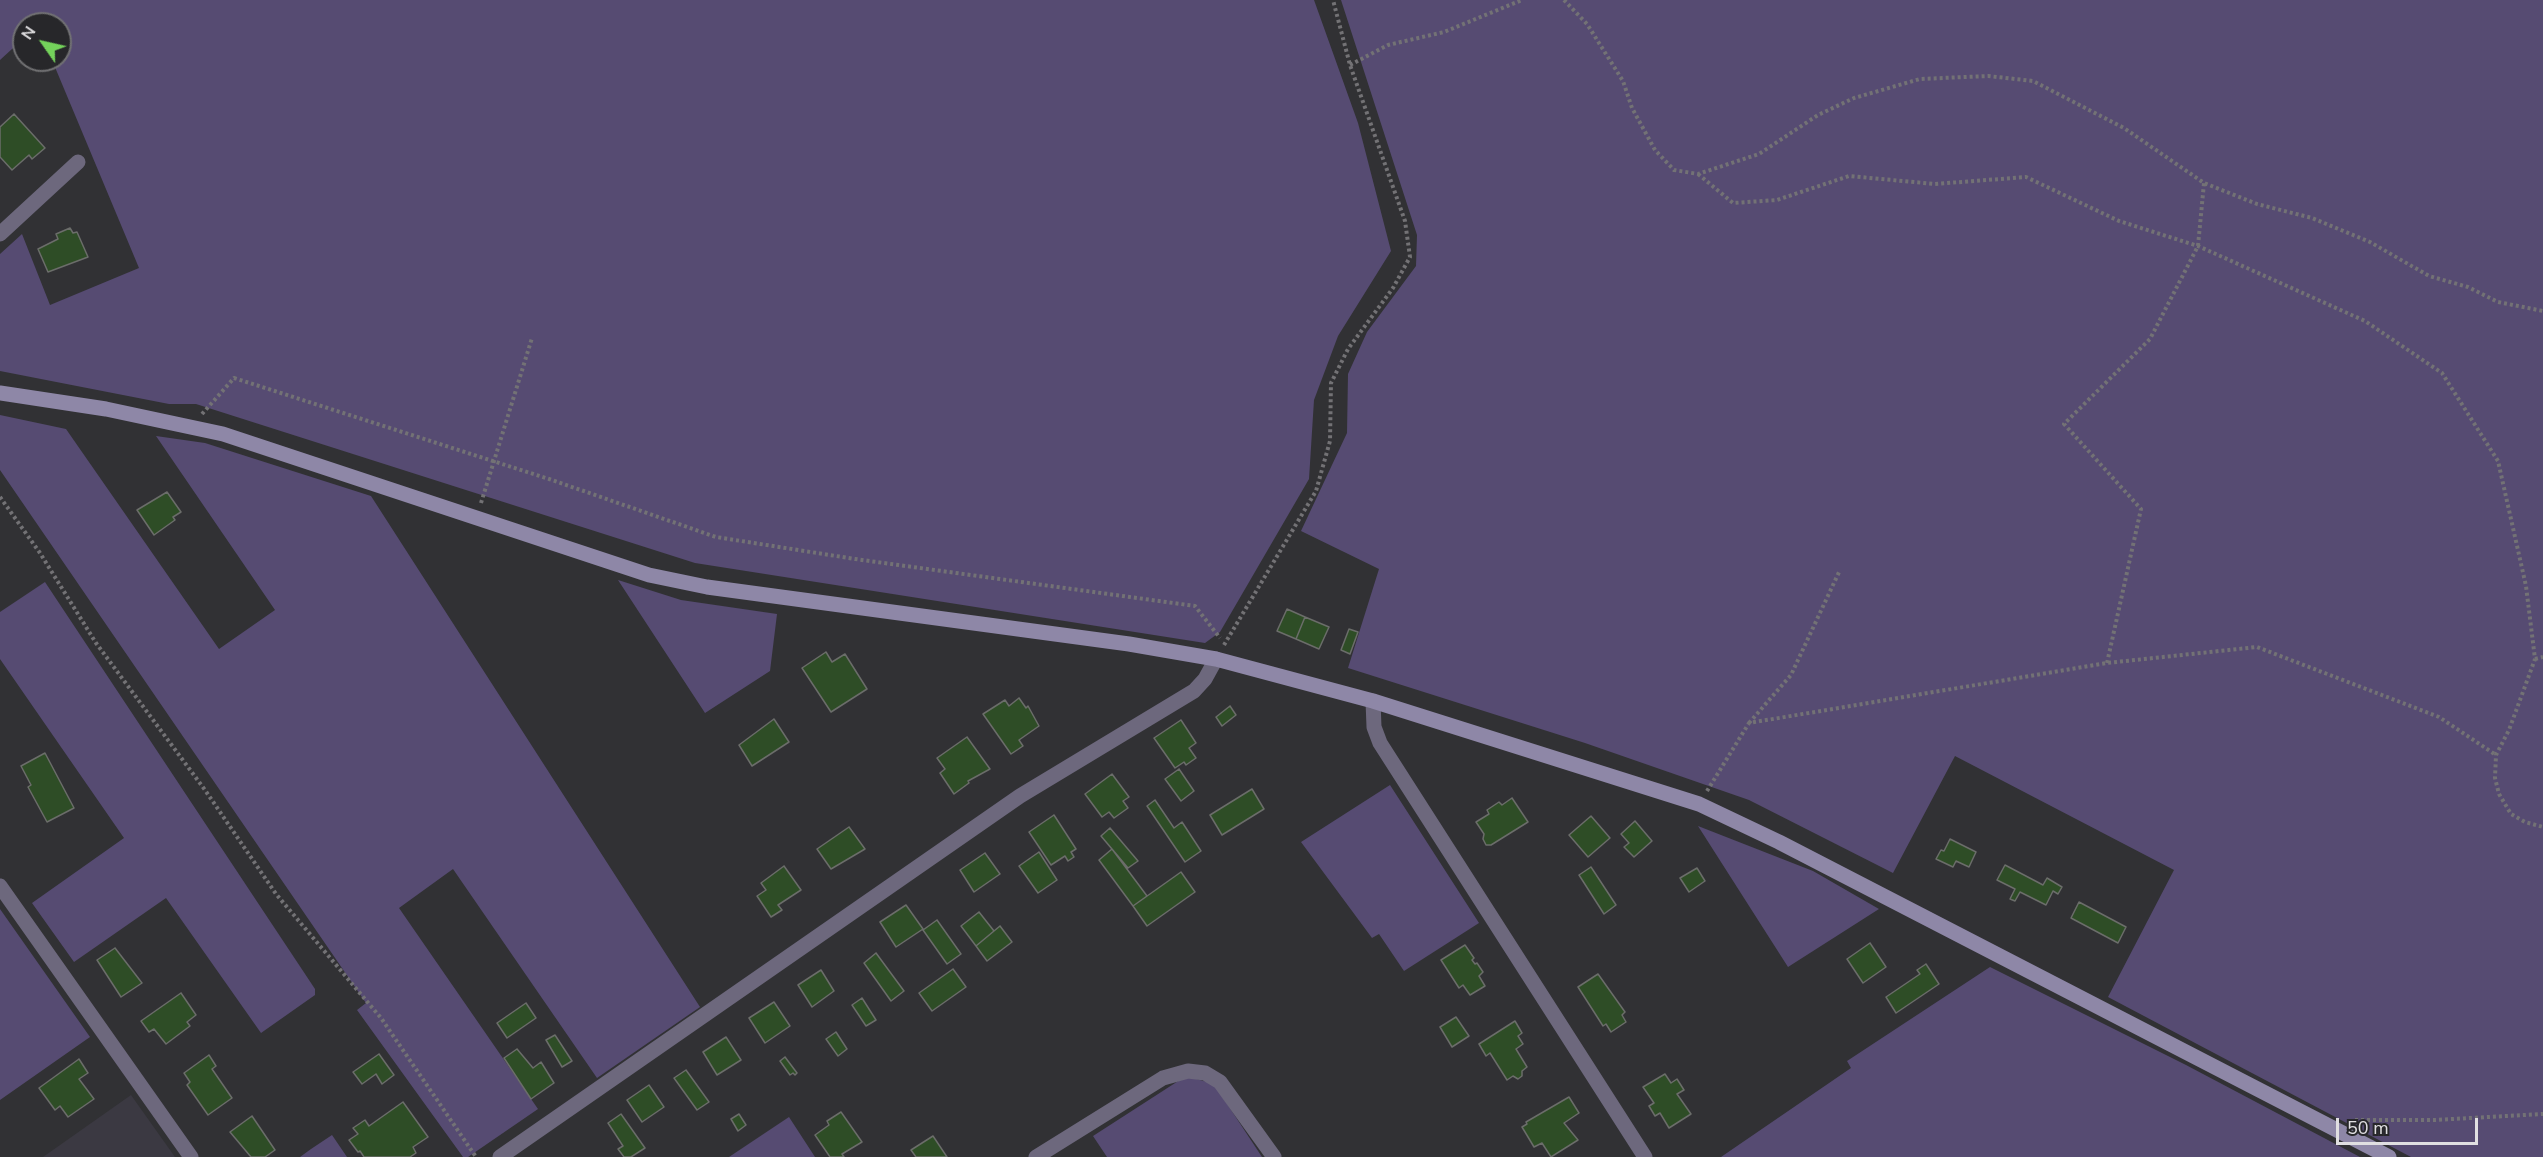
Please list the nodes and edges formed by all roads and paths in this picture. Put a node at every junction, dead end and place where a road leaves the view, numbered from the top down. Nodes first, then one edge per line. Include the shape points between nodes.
1 (1333, 0) edge
2 (1522, 0) edge
3 (1564, 0) edge
4 (1350, 65) junction
5 (78, 162) dead end
6 (1698, 174) junction
7 (2204, 183) junction
8 (0, 234) edge
9 (2198, 246) junction
10 (2543, 311) edge
11 (532, 338) dead end
12 (0, 393) edge
13 (201, 415) dead end
14 (494, 461) junction
15 (0, 497) edge
16 (480, 505) dead end
17 (1840, 570) dead end
18 (1220, 638) dead end
19 (2543, 657) edge
20 (1216, 658) junction
21 (2535, 659) junction
22 (2107, 663) junction
23 (1373, 701) junction
24 (1749, 723) junction
25 (2496, 755) junction
26 (1699, 804) junction
27 (2543, 827) edge
28 (0, 886) edge
29 (2543, 1114) edge
30 (2352, 1120) dead end
31 (191, 1157) edge
32 (476, 1157) edge
33 (500, 1157) edge
34 (1036, 1157) edge
35 (1274, 1157) edge
36 (1646, 1157) edge
37 (2389, 1157) edge

1 - 4 path
2 - 4 path via 1444,33 1388,45
3 - 6 path via 1587,24 1623,81 1632,108 1655,150 1674,170
4 - 20 path via 1405,221 1410,257 1393,288 1348,349 1331,383 1330,441 1316,491
5 - 8 street
6 - 7 path via 1760,154 1818,115 1854,98 1920,79 1988,76 2033,81 2124,128
6 - 9 path via 1733,203 1777,200 1849,177 1935,184 2026,177 2120,221
7 - 9 path
7 - 10 path via 2361,238 2429,276 2468,287 2498,302
9 - 21 path via 2365,321 2442,373 2498,461 2526,586
9 - 22 path via 2150,339 2064,424 2141,508
11 - 14 path
12 - 20 street via 117,411 224,434 649,575 696,585
13 - 14 path via 234,378
14 - 16 path
14 - 18 path via 716,537 1195,606
15 - 32 path via 96,643 276,894 381,1018
17 - 24 path via 1791,675
19 - 21 path
20 - 23 street
20 - 33 street via 1194,691 1020,796
21 - 25 path
22 - 24 path
22 - 25 path via 2257,647 2439,717
23 - 26 street
23 - 36 street via 1374,727 1380,743
24 - 26 path
25 - 27 path via 2499,794 2511,814
26 - 37 street
28 - 31 street
29 - 30 path
34 - 35 street via 1163,1078 1188,1071 1205,1073 1220,1082

